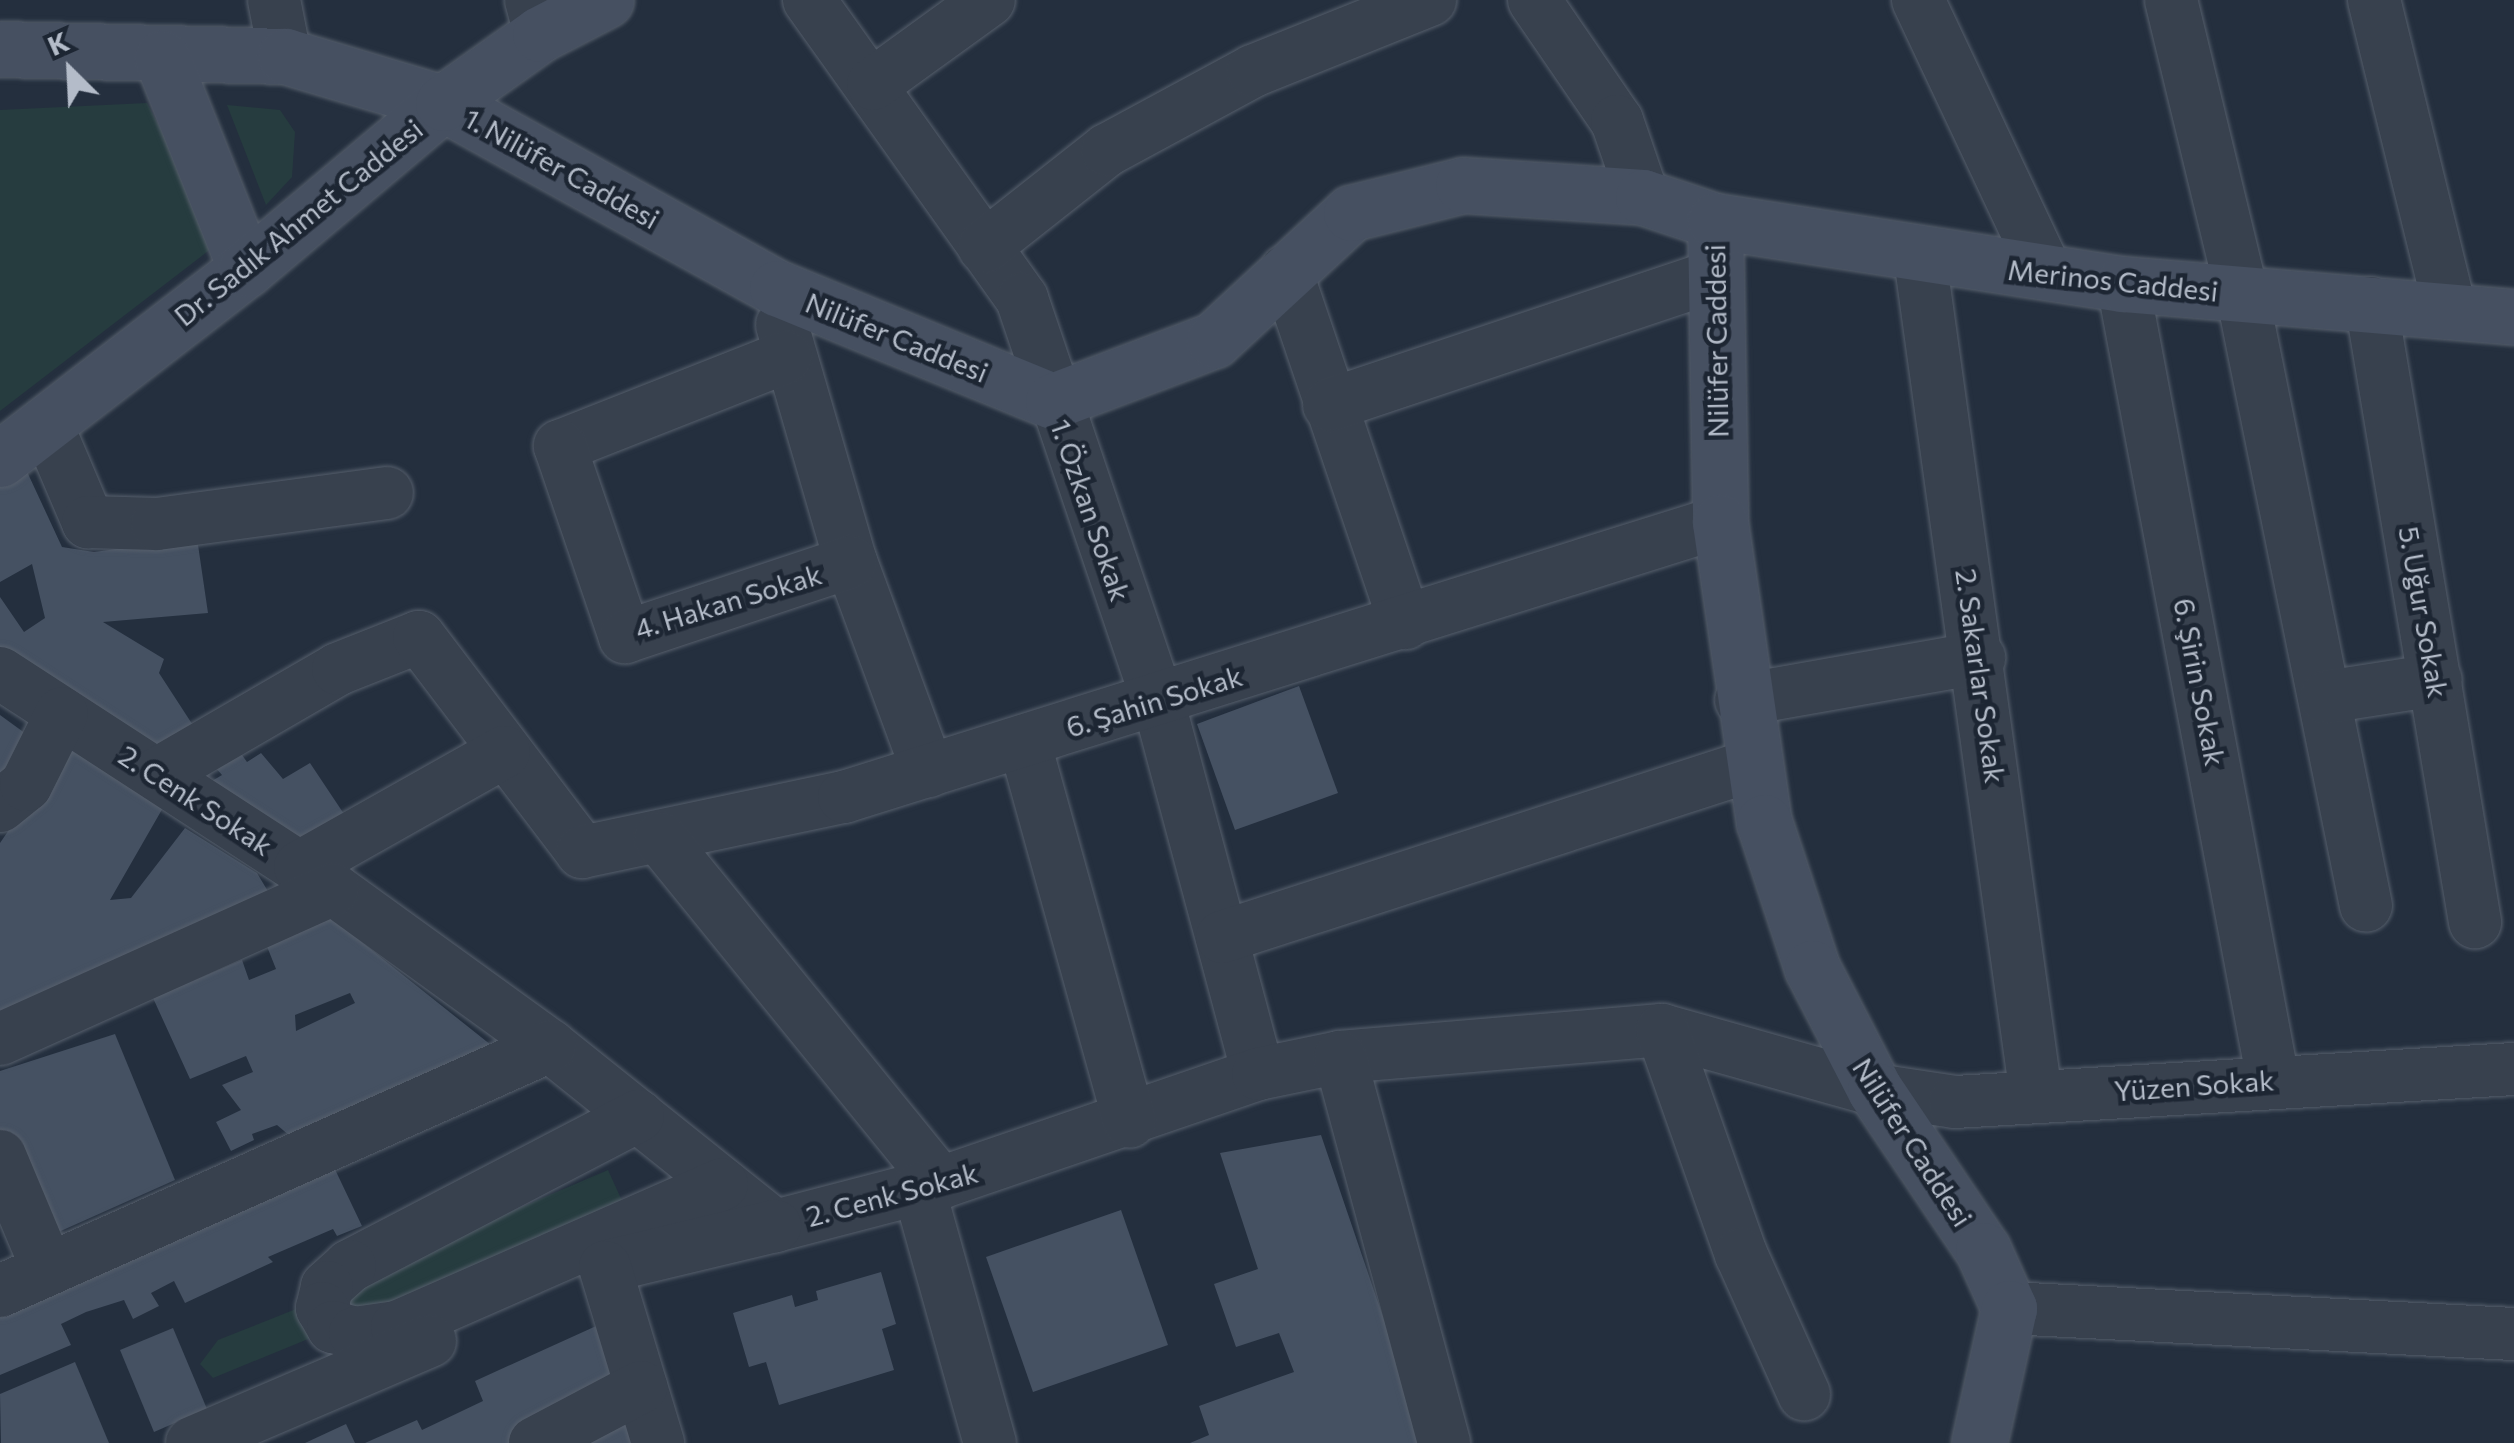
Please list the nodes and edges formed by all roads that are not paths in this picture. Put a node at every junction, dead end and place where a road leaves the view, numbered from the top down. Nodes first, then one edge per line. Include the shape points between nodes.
1 (274, 0) edge
2 (606, 0) edge
3 (809, 0) edge
4 (989, 0) edge
5 (1430, 0) edge
6 (1534, 0) edge
7 (1918, 0) edge
8 (2171, 0) edge
9 (2374, 0) edge
10 (536, 17) edge
11 (0, 49) edge
12 (284, 56) junction
13 (162, 58) junction
14 (873, 84) junction
15 (443, 103) junction
16 (1643, 196) junction
17 (1715, 221) junction
18 (984, 247) junction
19 (708, 248) joint
20 (1920, 258) junction
21 (246, 270) junction
22 (1286, 271) junction
23 (2046, 272) junction
24 (1711, 277) junction
25 (2123, 284) junction
26 (777, 288) junction
27 (2242, 294) junction
28 (2371, 302) junction
29 (2450, 309) junction
30 (2514, 317) edge
31 (786, 357) junction
32 (1053, 401) junction
33 (1329, 404) junction
34 (46, 423) junction
35 (0, 459) edge
36 (387, 493) dead end
37 (1720, 522) junction
38 (851, 562) junction
39 (1405, 623) junction
40 (1979, 658) junction
41 (0, 673) edge
42 (2436, 680) junction
43 (2326, 698) junction
44 (1158, 700) junction
45 (1740, 700) junction
46 (62, 712) junction
47 (1024, 742) junction
48 (504, 752) junction
49 (1753, 765) junction
50 (928, 771) junction
51 (156, 774) junction
52 (0, 806) edge
53 (660, 838) junction
54 (316, 878) junction
55 (2366, 906) dead end
56 (2474, 922) dead end
57 (1222, 937) junction
58 (1662, 1030) junction
59 (0, 1039) edge
60 (550, 1046) junction
61 (1340, 1058) junction
62 (2514, 1069) edge
63 (1258, 1074) junction
64 (2273, 1080) junction
65 (1875, 1090) junction
66 (2036, 1095) junction
67 (638, 1116) junction
68 (1130, 1122) junction
69 (0, 1156) edge
70 (722, 1184) junction
71 (929, 1186) junction
72 (774, 1226) junction
73 (605, 1267) junction
74 (47, 1268) junction
75 (0, 1291) edge
76 (2008, 1308) junction
77 (2514, 1334) edge
78 (641, 1386) junction
79 (1804, 1394) dead end
80 (192, 1443) edge
81 (535, 1443) edge
82 (658, 1443) edge
83 (990, 1443) edge
84 (1444, 1443) edge
85 (1979, 1443) edge

1 - 12 street
2 - 10 main road, Dr. Sadık Ahmet Caddesi
3 - 14 street, 1. Özkan Sokak
4 - 14 street
5 - 18 street via 1253,71 1107,150
6 - 16 street via 1617,121
7 - 23 street
8 - 27 street
9 - 29 street
10 - 15 main road, Dr. Sadık Ahmet Caddesi
11 - 13 main road, 1. Nilüfer Caddesi
12 - 13 main road, 1. Nilüfer Caddesi
12 - 15 main road, 1. Nilüfer Caddesi
13 - 21 main road
14 - 18 street, 1. Özkan Sokak
15 - 19 main road, 1. Nilüfer Caddesi
15 - 21 main road, Dr. Sadık Ahmet Caddesi
16 - 17 main road, Nilüfer Caddesi
16 - 22 main road, Nilüfer Caddesi via 1463,185 1351,213
17 - 20 main road, Merinos Caddesi
17 - 24 main road, Nilüfer Caddesi
18 - 32 street, 1. Özkan Sokak via 1022,299
19 - 26 main road, Nilüfer Caddesi
20 - 23 main road, Merinos Caddesi
20 - 40 street, 2. Sakarlar Sokak
21 - 34 main road, Dr. Sadık Ahmet Caddesi
22 - 32 main road, Nilüfer Caddesi via 1214,340
22 - 33 street
23 - 25 main road, Merinos Caddesi
24 - 33 street
24 - 37 main road, Nilüfer Caddesi
25 - 27 main road, Merinos Caddesi
25 - 64 street, 6. Şirin Sokak
26 - 31 street
26 - 32 main road, Nilüfer Caddesi
27 - 28 main road, Merinos Caddesi
27 - 43 street
28 - 29 main road, Merinos Caddesi
28 - 42 street, 5. Uğur Sokak
29 - 30 main road, Merinos Caddesi
31 - 38 street
31 - 38 street, 4. Hakan Sokak via 560,446 625,636
32 - 44 street, 1. Özkan Sokak
33 - 39 street
34 - 35 main road, Dr. Sadık Ahmet Caddesi
34 - 36 street via 88,522 157,524
37 - 39 street, 6. Şahin Sokak
37 - 45 main road, Nilüfer Caddesi
38 - 50 street
39 - 44 street, 6. Şahin Sokak
40 - 45 street
40 - 66 street, 2. Sakarlar Sokak
41 - 46 street, 2. Cenk Sokak
42 - 43 street
42 - 56 street, 5. Uğur Sokak
43 - 55 street
44 - 47 street, 6. Şahin Sokak
44 - 57 street, 1. Özkan Sokak
45 - 49 main road, Nilüfer Caddesi
46 - 51 street, 2. Cenk Sokak
46 - 52 street via 26,786
47 - 50 street, 6. Şahin Sokak
47 - 68 street
48 - 51 street via 418,638 338,669
48 - 53 street, 6. Şahin Sokak via 582,852
48 - 54 street
49 - 57 street
49 - 65 main road, Nilüfer Caddesi via 1812,968
50 - 53 street, 6. Şahin Sokak
51 - 54 street, 2. Cenk Sokak
53 - 71 street
54 - 59 street
54 - 60 street, 2. Cenk Sokak
57 - 63 street, 1. Özkan Sokak
58 - 61 street, 2. Cenk Sokak
58 - 65 street, 2. Cenk Sokak
58 - 79 street via 1741,1254
60 - 67 street, 2. Cenk Sokak
60 - 74 street
61 - 63 street, 2. Cenk Sokak
61 - 84 street
62 - 64 street, Yüzen Sokak
63 - 68 street, 2. Cenk Sokak
64 - 66 street, Yüzen Sokak
65 - 66 street, Yüzen Sokak via 1955,1102
65 - 76 main road, Nilüfer Caddesi via 1982,1250
67 - 70 street, 2. Cenk Sokak
67 - 70 street via 350,1266 326,1287 322,1308 333,1327 355,1334 397,1327
68 - 71 street, 2. Cenk Sokak
69 - 74 street
70 - 72 street, 2. Cenk Sokak
71 - 72 street, 2. Cenk Sokak
71 - 83 street
72 - 73 street
73 - 78 street
73 - 80 street
74 - 75 street
76 - 77 street
76 - 85 main road
78 - 81 street
78 - 82 street

